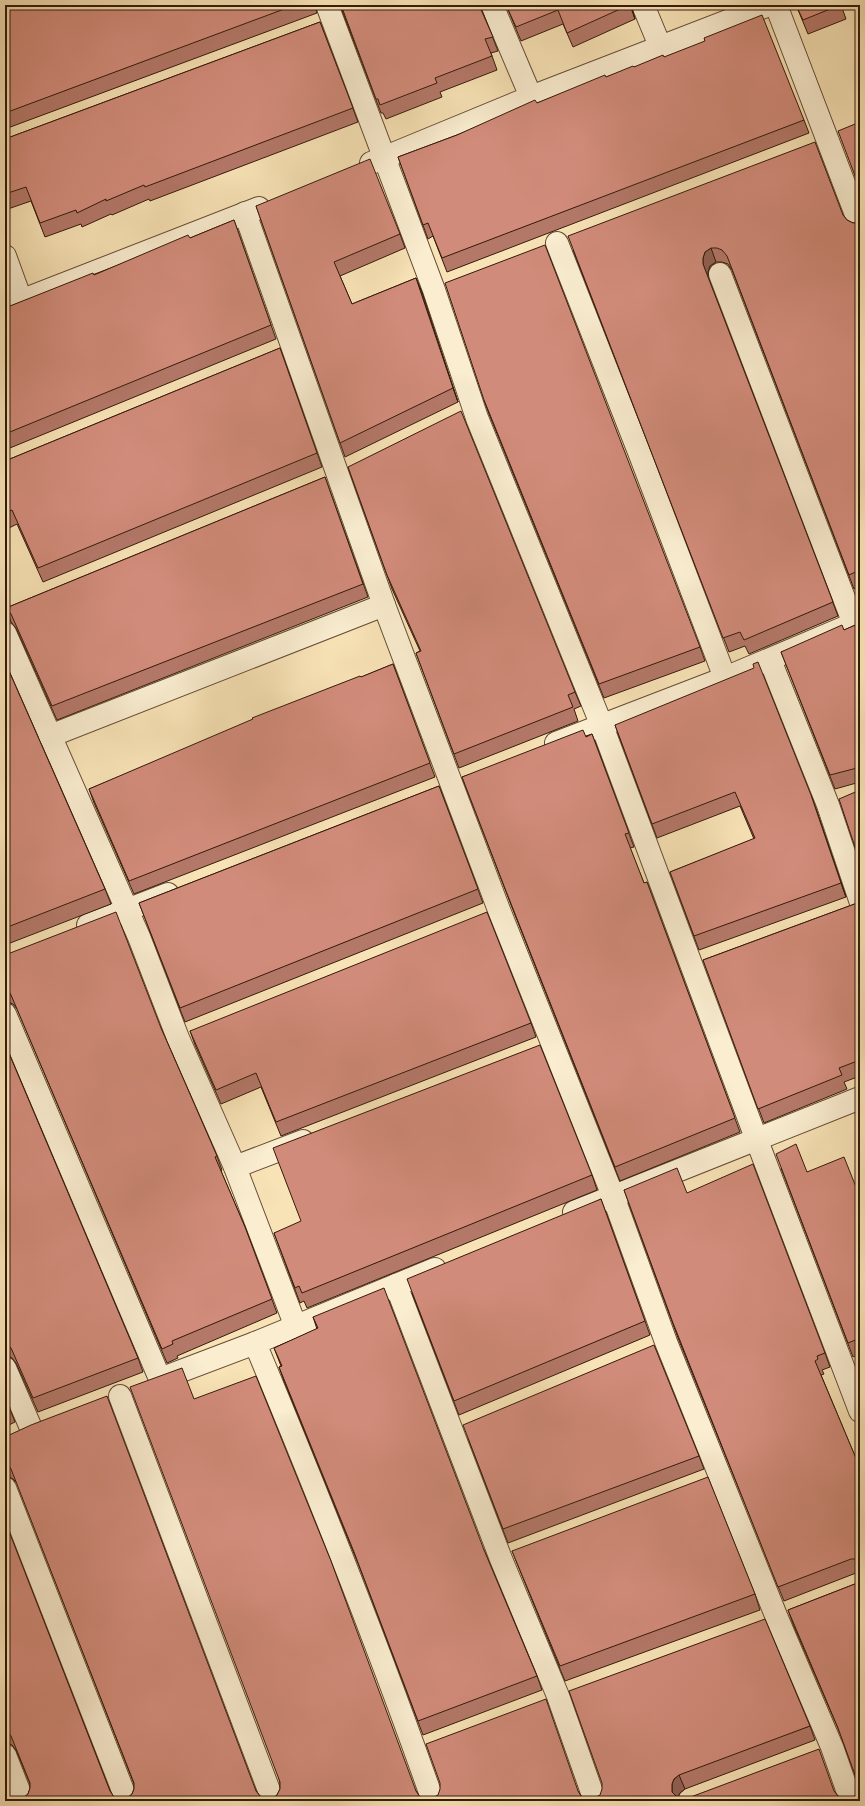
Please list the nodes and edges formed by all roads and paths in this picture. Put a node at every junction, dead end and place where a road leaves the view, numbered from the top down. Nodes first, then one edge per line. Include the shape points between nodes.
1 (492, 5) edge
2 (643, 5) edge
3 (769, 5) edge
4 (776, 5) edge
5 (330, 12) edge
6 (310, 28) edge
7 (660, 46) junction
8 (531, 97) junction
9 (827, 140) junction
10 (805, 148) edge
11 (384, 158) junction
12 (355, 169) edge
13 (275, 202) edge
14 (245, 213) junction
15 (860, 226) edge
16 (579, 235) edge
17 (557, 243) junction
18 (535, 252) edge
19 (5, 256) edge
20 (720, 274) dead end
21 (455, 282) edge
22 (434, 290) junction
23 (13, 304) edge
24 (474, 408) junction
25 (452, 418) edge
26 (345, 471) junction
27 (316, 483) edge
28 (384, 604) junction
29 (857, 622) edge
30 (5, 633) edge
31 (770, 660) junction
32 (725, 678) junction
33 (602, 724) junction
34 (50, 736) junction
35 (538, 750) edge
36 (473, 776) edge
37 (452, 785) junction
38 (430, 793) edge
39 (190, 886) edge
40 (855, 905) edge
41 (128, 910) junction
42 (499, 910) junction
43 (477, 919) edge
44 (70, 932) edge
45 (5, 1014) edge
46 (200, 1030) edge
47 (178, 1038) junction
48 (860, 1098) edge
49 (324, 1133) edge
50 (756, 1138) junction
51 (235, 1167) junction
52 (613, 1196) junction
53 (555, 1220) edge
54 (454, 1262) edge
55 (396, 1285) junction
56 (296, 1326) junction
57 (255, 1343) junction
58 (5, 1368) edge
59 (853, 1375) edge
60 (160, 1379) junction
61 (120, 1396) junction
62 (98, 1404) edge
63 (860, 1410) edge
64 (53, 1420) edge
65 (31, 1428) junction
66 (12, 1437) edge
67 (5, 1488) edge
68 (523, 1551) edge
69 (501, 1559) junction
70 (798, 1610) edge
71 (777, 1618) junction
72 (755, 1626) edge
73 (580, 1688) edge
74 (558, 1696) junction
75 (536, 1704) edge
76 (436, 1742) edge
77 (832, 1747) junction
78 (415, 1751) junction
79 (5, 1755) edge
80 (810, 1755) edge
81 (23, 1801) edge
82 (127, 1801) edge
83 (273, 1801) edge
84 (432, 1801) edge
85 (595, 1801) edge
86 (851, 1801) edge

1 - 8 street
2 - 7 street
3 - 7 street
4 - 9 street
5 - 6 street
5 - 11 street
7 - 8 street
8 - 11 street
9 - 10 street
9 - 15 street
11 - 12 street
11 - 22 street
13 - 14 street
14 - 23 street
14 - 26 street via 284,349
16 - 17 street
17 - 18 street
17 - 32 street
19 - 23 street
20 - 29 street
21 - 22 street
22 - 24 street
24 - 25 street
24 - 33 street
26 - 27 street
26 - 28 street
28 - 34 street
28 - 37 street
29 - 31 street
30 - 34 street
31 - 32 street
31 - 40 street via 838,802
32 - 33 street
33 - 35 street
33 - 50 street via 700,963
34 - 41 street
36 - 37 street
37 - 38 street
37 - 42 street
39 - 41 street
41 - 44 street
41 - 47 street
42 - 43 street
42 - 52 street via 545,1047
45 - 60 street
46 - 47 street
47 - 51 street
48 - 50 street
49 - 51 street
50 - 52 street
50 - 59 street
51 - 56 street
52 - 53 street
52 - 71 street via 658,1345 712,1480
54 - 55 street
55 - 56 street
55 - 69 street via 460,1428
56 - 57 street
57 - 60 street
57 - 78 street via 308,1470
58 - 65 street
59 - 63 street
60 - 61 street
61 - 62 street
61 - 83 street
64 - 65 street
65 - 66 street
67 - 82 street
68 - 69 street
69 - 74 street
70 - 71 street
71 - 72 street
71 - 77 street
73 - 74 street
74 - 75 street
74 - 85 street
76 - 78 street
77 - 80 street
77 - 86 street
78 - 84 street
79 - 81 street

